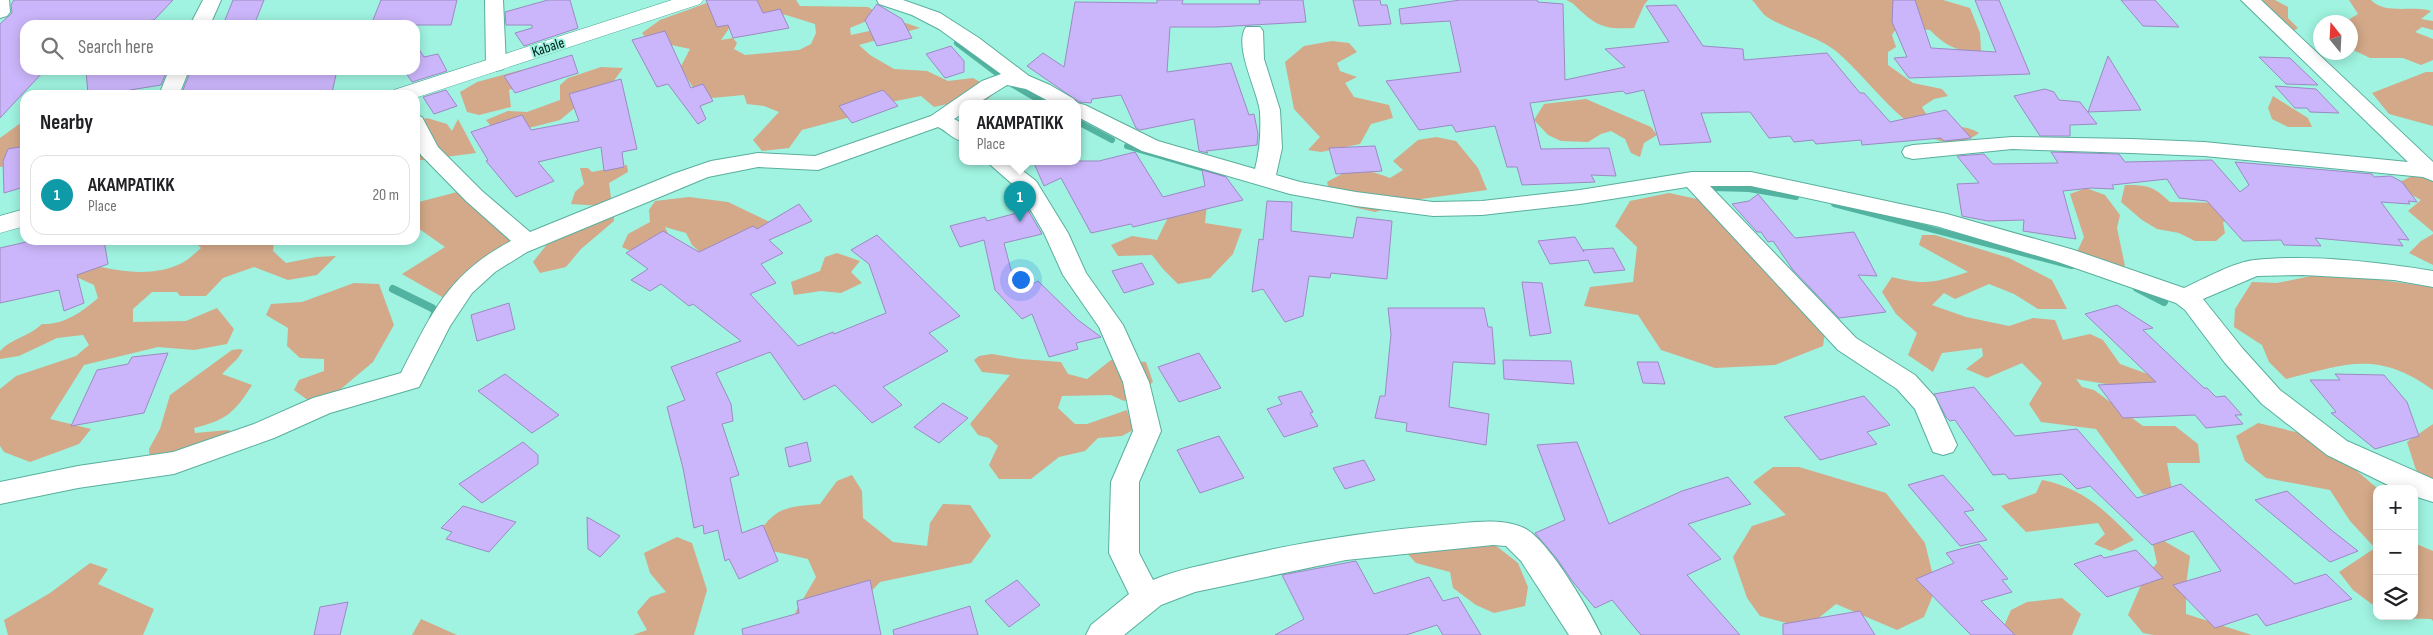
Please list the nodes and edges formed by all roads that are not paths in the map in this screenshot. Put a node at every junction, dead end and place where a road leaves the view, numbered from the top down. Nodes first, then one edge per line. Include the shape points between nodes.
1 (0, 0) edge
2 (212, 0) edge
3 (494, 0) edge
4 (693, 0) edge
5 (886, 0) edge
6 (2250, 0) edge
7 (0, 12) edge
8 (202, 20) edge
9 (1253, 31) dead end
10 (496, 64) junction
11 (177, 75) edge
12 (1021, 80) junction
13 (170, 90) edge
14 (417, 90) edge
15 (970, 100) edge
16 (1061, 100) edge
17 (959, 107) edge
18 (1081, 111) edge
19 (938, 120) junction
20 (420, 131) edge
21 (959, 132) edge
22 (1913, 152) dead end
23 (1002, 165) edge
24 (2432, 172) edge
25 (1264, 179) junction
26 (1692, 179) junction
27 (20, 219) edge
28 (0, 225) edge
29 (528, 243) junction
30 (2433, 279) edge
31 (2184, 297) junction
32 (1943, 445) dead end
33 (2433, 491) edge
34 (0, 493) edge
35 (1146, 598) junction
36 (1102, 635) edge
37 (1585, 635) edge

1 - 7 street
2 - 8 street
3 - 10 street
4 - 10 street, Kabale
5 - 12 street via 920,12 954,31
6 - 24 street
9 - 25 street via 1254,60 1270,110 1271,148
10 - 14 street, Kabale
11 - 13 street
12 - 15 street via 999,80
12 - 16 street
17 - 19 street
18 - 25 street via 1150,146
19 - 21 street
19 - 29 street via 818,164 757,160 692,174
20 - 29 street via 429,150 474,196
22 - 24 street via 2012,143 2132,146 2204,149
23 - 35 street via 1028,186 1056,233 1074,275 1110,325 1136,382 1147,431 1125,482 1124,553
25 - 26 street via 1318,193 1432,209 1482,208 1571,198
26 - 31 street via 1751,179 1939,219 2066,256
26 - 32 street via 1847,344 1906,382 1926,404
27 - 28 street
29 - 34 street via 473,277 444,315 410,380 322,406 174,463 78,477
30 - 31 street via 2394,272 2303,266 2254,268
31 - 33 street via 2194,304 2271,398 2337,448
35 - 36 street
35 - 37 street via 1170,586 1279,560 1401,539 1494,534 1516,537 1529,549

